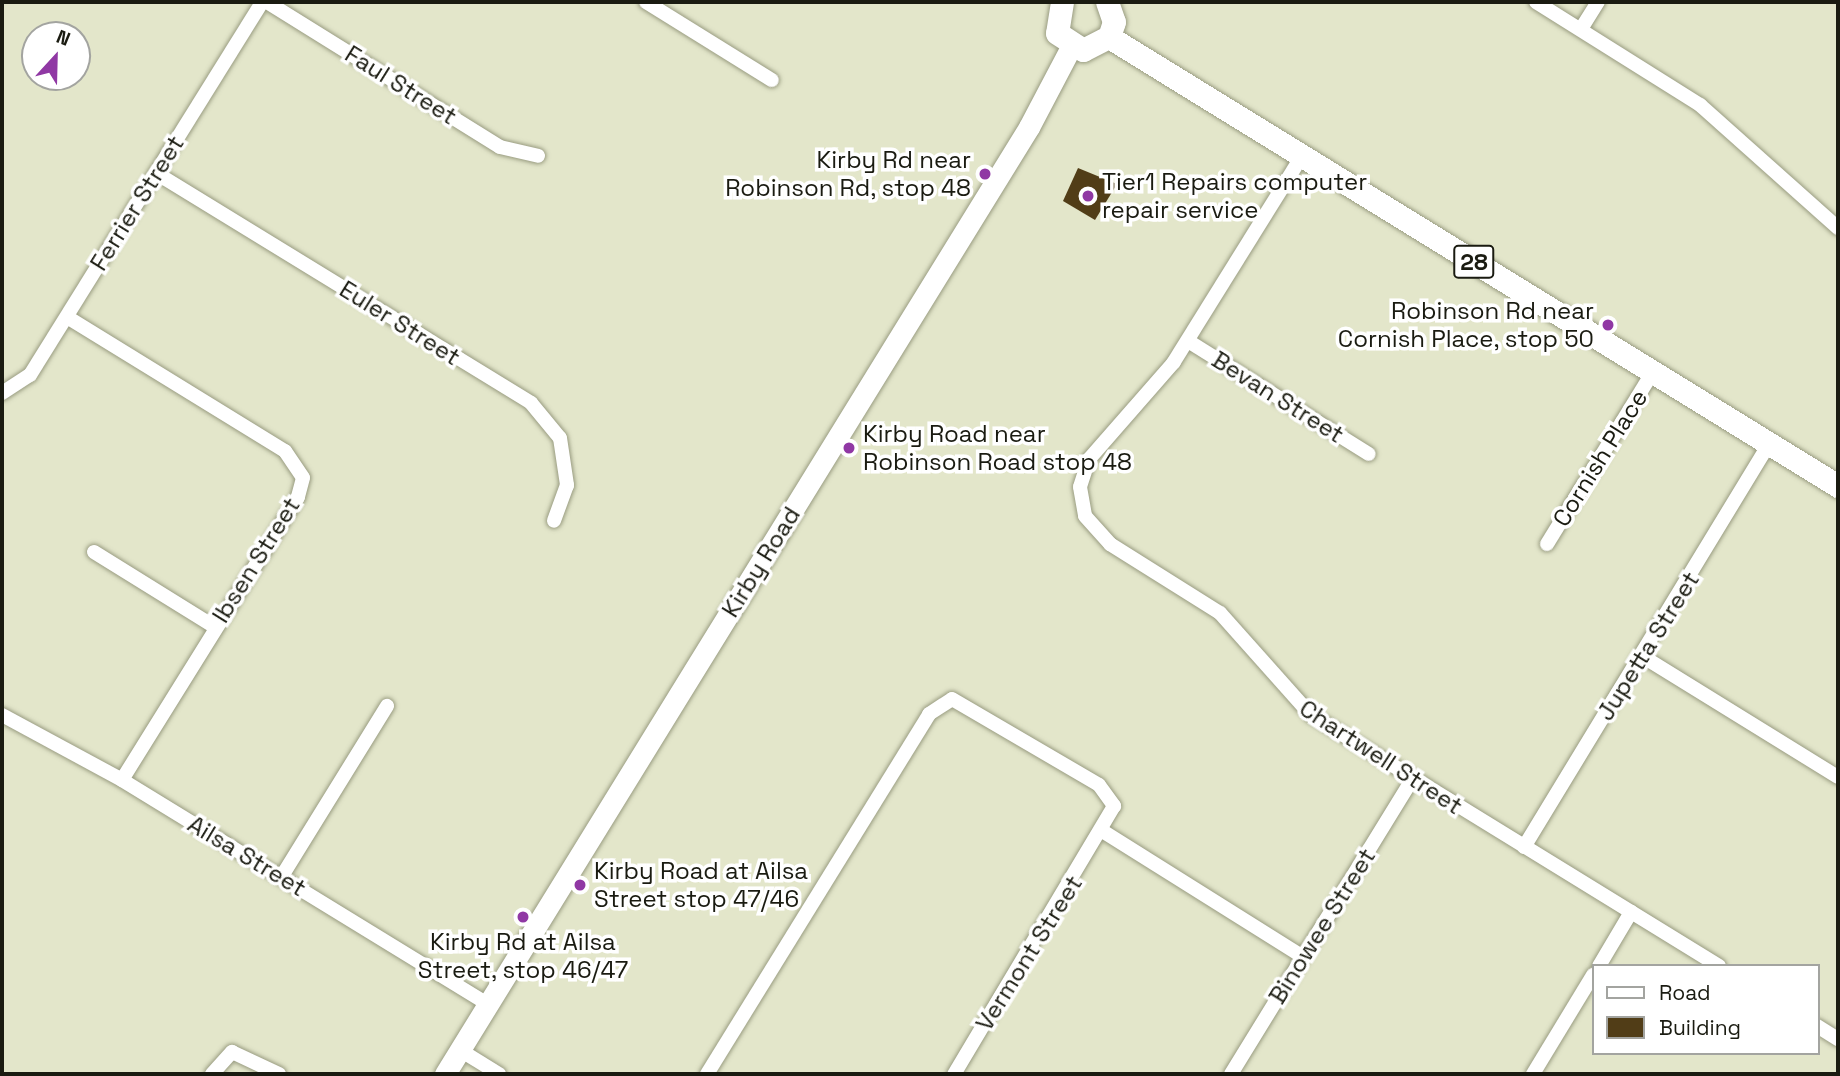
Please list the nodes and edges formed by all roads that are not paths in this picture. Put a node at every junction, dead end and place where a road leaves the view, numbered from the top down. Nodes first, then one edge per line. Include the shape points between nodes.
1 (265, 2) edge
2 (646, 2) edge
3 (1107, 2) edge
4 (1536, 2) edge
5 (1598, 2) edge
6 (1058, 3) edge
7 (1581, 29) junction
8 (1109, 37) junction
9 (1071, 47) junction
10 (772, 79) dead end
11 (538, 156) dead end
12 (1303, 156) junction
13 (156, 173) junction
14 (1838, 228) edge
15 (67, 317) junction
16 (1188, 341) junction
17 (1653, 372) junction
18 (2, 393) edge
19 (1769, 444) junction
20 (1369, 454) dead end
21 (1838, 486) edge
22 (554, 521) dead end
23 (1547, 544) dead end
24 (94, 552) dead end
25 (215, 627) junction
26 (1642, 656) junction
27 (387, 706) dead end
28 (2, 715) edge
29 (1838, 777) edge
30 (1413, 778) junction
31 (122, 780) junction
32 (1104, 832) junction
33 (1524, 847) junction
34 (282, 876) junction
35 (1631, 912) junction
36 (1303, 957) junction
37 (1600, 964) edge
38 (1716, 964) edge
39 (1591, 978) edge
40 (488, 1004) junction
41 (1819, 1027) edge
42 (1838, 1039) edge
43 (460, 1050) junction
44 (212, 1074) edge
45 (279, 1074) edge
46 (445, 1074) edge
47 (499, 1074) edge
48 (707, 1074) edge
49 (954, 1074) edge
50 (1231, 1074) edge
51 (1533, 1074) edge

1 - 11 street, Faul Street via 500,147
1 - 13 street, Ferrier Street
2 - 10 street
3 - 8 main road via 1114,22
4 - 7 street
5 - 7 street
6 - 9 main road via 1057,33
7 - 14 street via 1700,105
8 - 9 main road via 1094,48
8 - 12 main road, 28
9 - 40 street, Kirby Road via 1022,139
12 - 16 street, Chartwell Street
12 - 17 main road, 28
13 - 15 street, Ferrier Street
13 - 22 street, Euler Street via 531,403 560,438 567,485
15 - 18 street, Ferrier Street via 30,376
15 - 25 street, Ibsen Street via 298,462 303,478 298,497
16 - 20 street, Bevan Street
16 - 30 street, Chartwell Street via 1086,465 1085,516 1110,544 1220,613 1299,707
17 - 19 main road, 28
17 - 23 street, Cornish Place
19 - 21 main road, 28
19 - 26 street, Jupetta Street
24 - 25 street
25 - 31 street, Ibsen Street
26 - 29 street
26 - 33 street, Jupetta Street
27 - 34 street
28 - 31 street, Ailsa Street
30 - 33 street, Chartwell Street
30 - 36 street, Binowee Street
31 - 34 street, Ailsa Street
32 - 36 street
32 - 48 street, Vermont Street via 1114,806 1107,791 972,707 945,700 929,714
32 - 49 street, Vermont Street
33 - 35 street, Chartwell Street
34 - 40 street, Ailsa Street
35 - 37 street
35 - 38 street, Chartwell Street
36 - 50 street, Binowee Street
39 - 51 street
40 - 43 street, Kirby Road
41 - 42 street
43 - 46 street, Kirby Road
43 - 47 street
44 - 45 street via 232,1052

